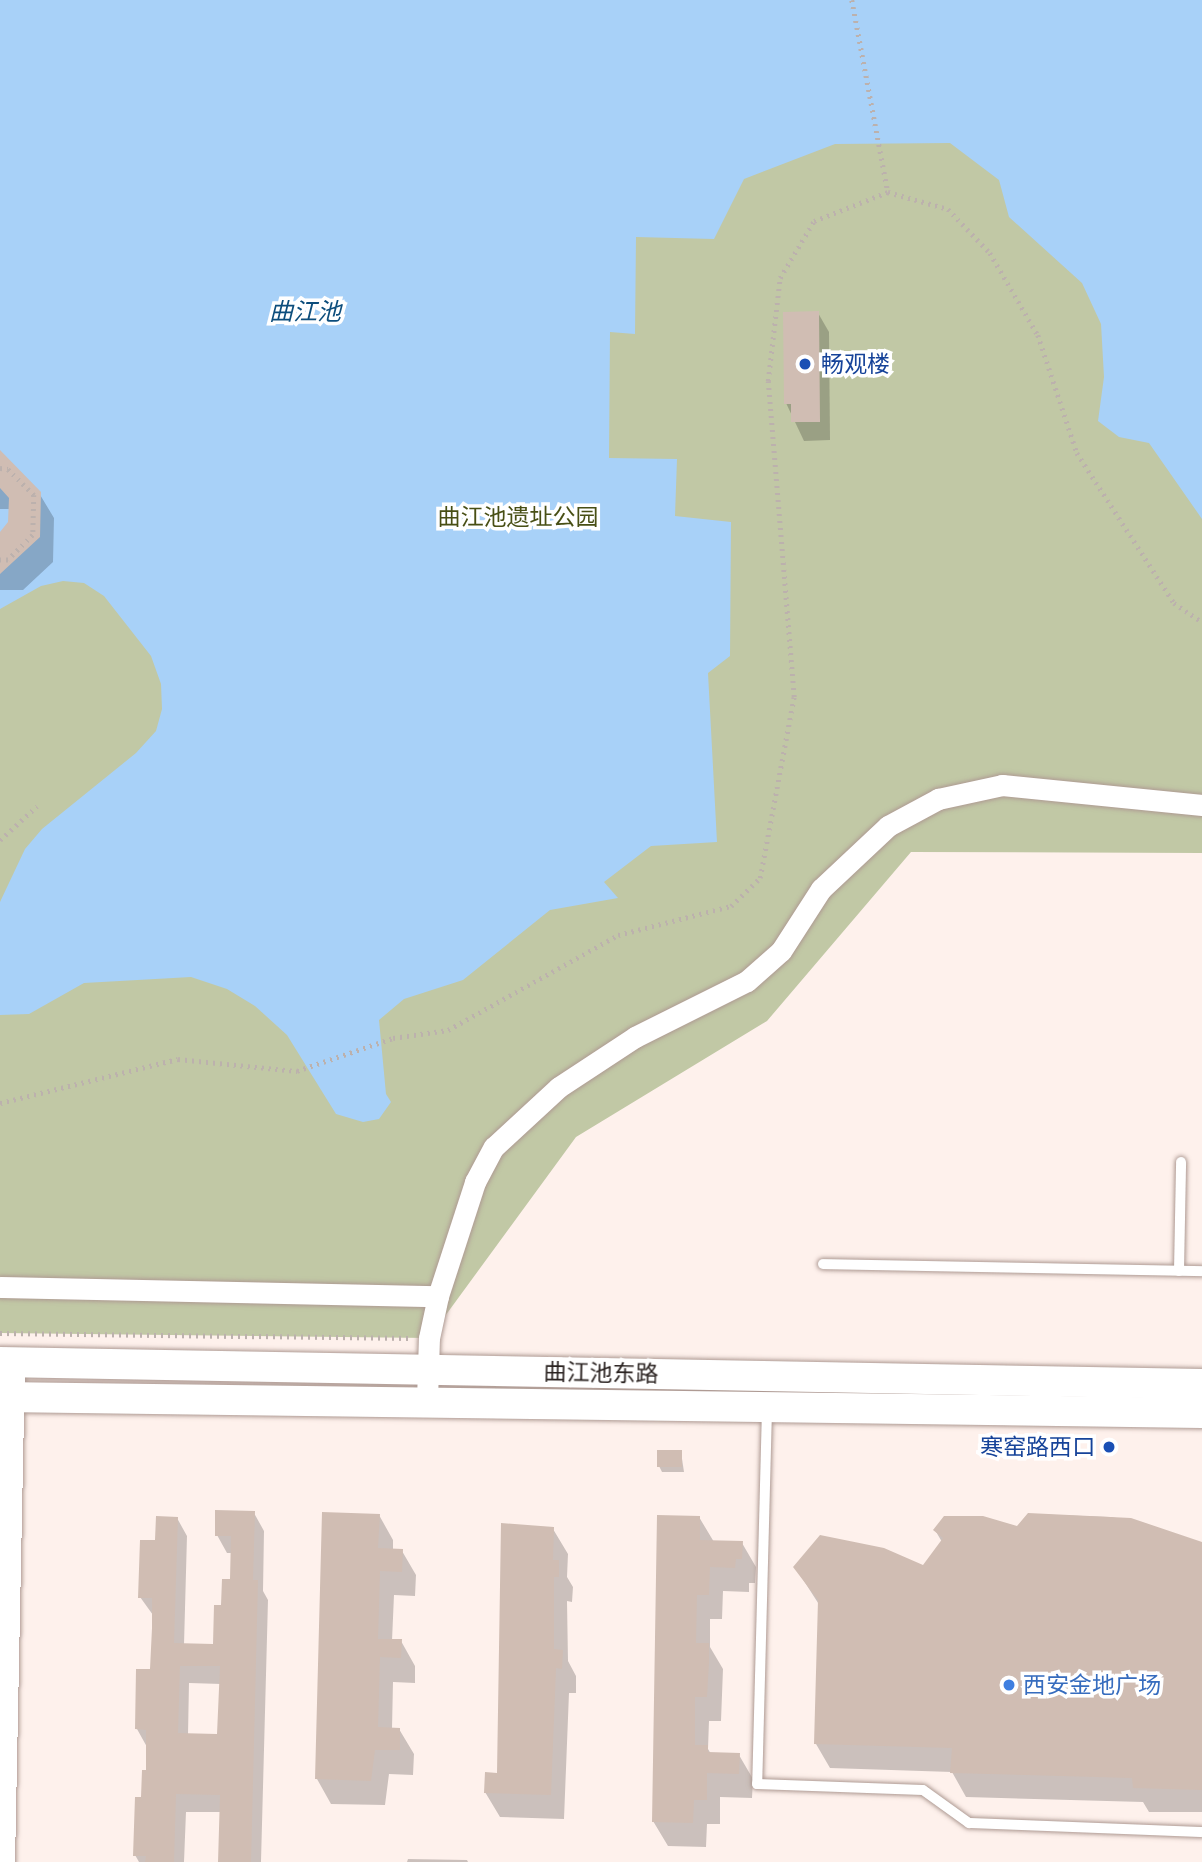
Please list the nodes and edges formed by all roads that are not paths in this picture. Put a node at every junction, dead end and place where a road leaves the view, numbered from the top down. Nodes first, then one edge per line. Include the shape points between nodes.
1 (1202, 805) edge
2 (1181, 1162) dead end
3 (823, 1264) dead end
4 (1179, 1271) junction
5 (1202, 1271) edge
6 (0, 1287) edge
7 (438, 1296) junction
8 (6, 1362) edge
9 (427, 1370) junction
10 (1202, 1384) edge
11 (6, 1397) edge
12 (428, 1400) junction
13 (767, 1406) junction
14 (1202, 1413) edge
15 (1202, 1832) edge
16 (2, 1862) edge

1 - 7 street via 1002,785 938,799 888,826 821,889 781,951 747,981 635,1037 525,1114 494,1147 475,1182
2 - 4 lane
3 - 4 lane
4 - 5 lane
6 - 7 street
7 - 9 street
8 - 9 main road, 曲江池东路
8 - 11 street
9 - 10 main road, 曲江池东路
9 - 12 street
11 - 12 main road, 曲江池东路
11 - 16 street
12 - 13 main road, 曲江池东路
13 - 14 main road, 曲江池东路
13 - 15 lane via 757,1784 923,1790 968,1823

